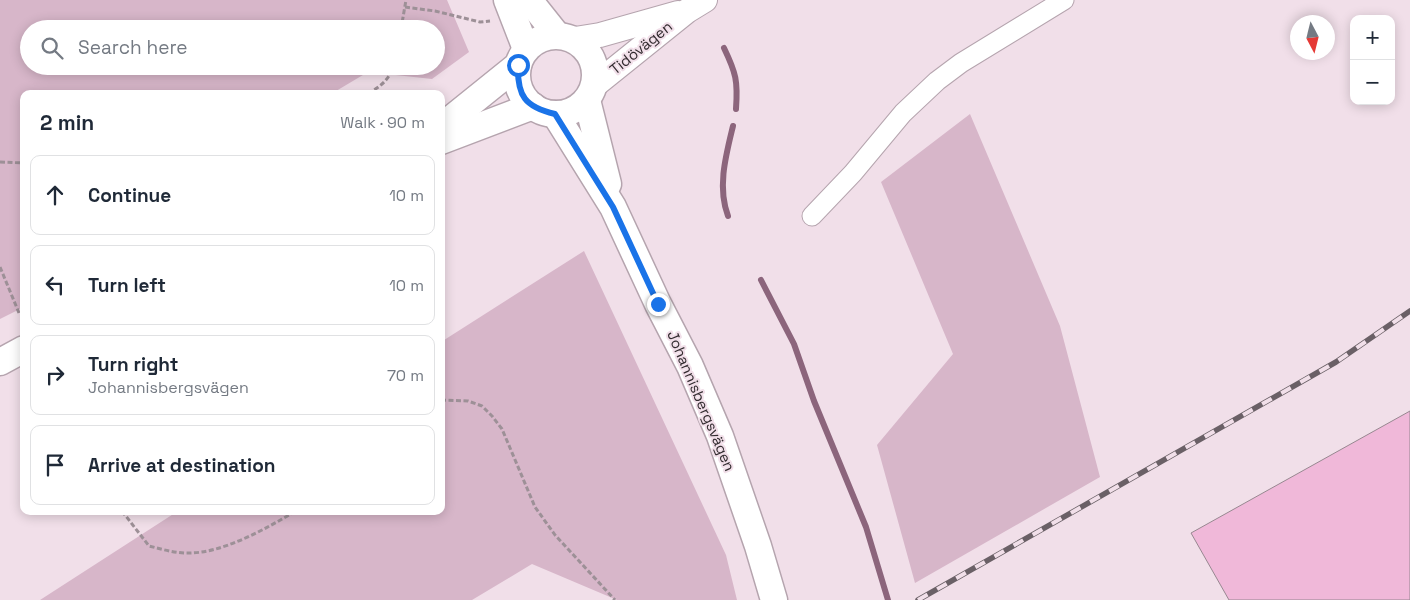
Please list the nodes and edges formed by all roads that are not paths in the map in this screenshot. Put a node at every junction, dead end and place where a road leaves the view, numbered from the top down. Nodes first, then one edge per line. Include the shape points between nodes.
1 (1064, 0) edge
2 (516, 3) edge
3 (696, 5) edge
4 (566, 37) junction
5 (522, 57) junction
6 (591, 92) junction
7 (544, 110) junction
8 (445, 124) edge
9 (445, 140) edge
10 (613, 207) junction
11 (812, 216) dead end
12 (20, 351) edge
13 (0, 362) edge
14 (774, 600) edge

1 - 11 street via 938,80 903,113
2 - 4 main road
2 - 5 main road
3 - 4 street, Tidövägen via 600,35
3 - 6 street, Tidövägen
4 - 5 main road via 540,38
4 - 6 main road via 588,51 595,67
5 - 7 main road via 517,83 524,99
5 - 8 main road
6 - 7 main road via 573,111
6 - 10 main road, Johannisbergsvägen
7 - 9 main road
7 - 10 main road, Johannisbergsvägen
10 - 14 main road, Johannisbergsvägen via 720,436
12 - 13 main road

